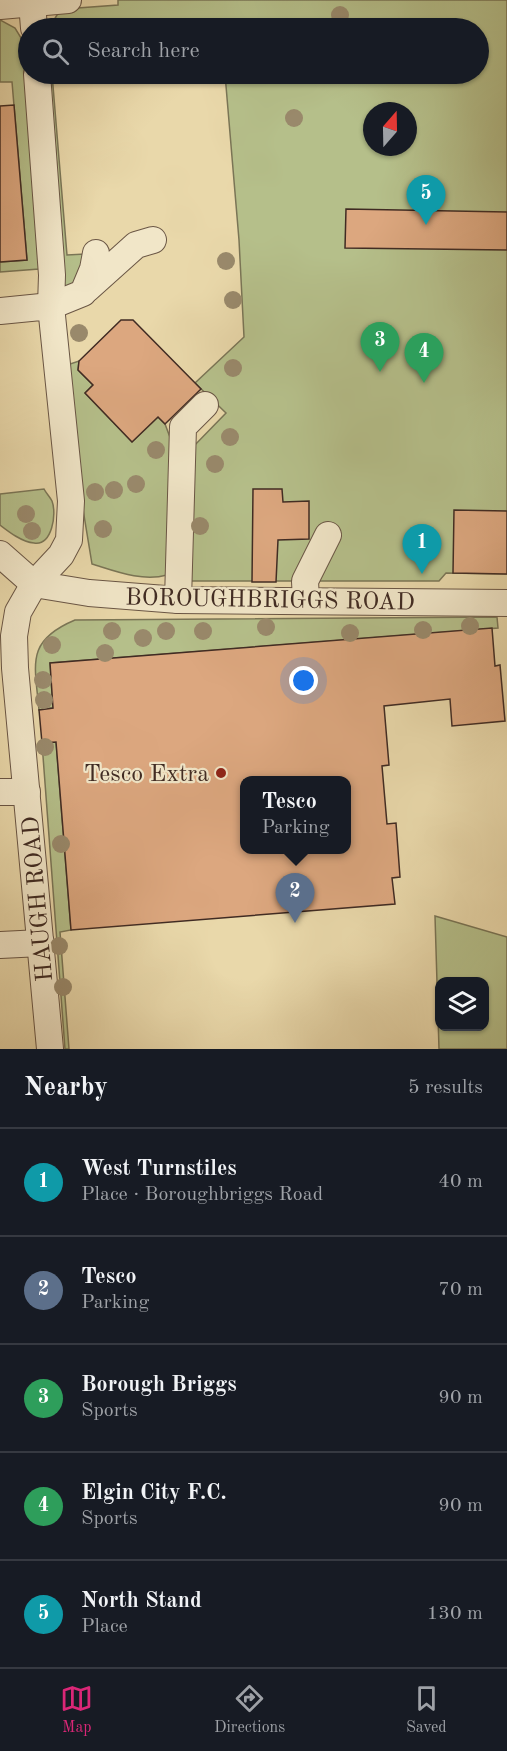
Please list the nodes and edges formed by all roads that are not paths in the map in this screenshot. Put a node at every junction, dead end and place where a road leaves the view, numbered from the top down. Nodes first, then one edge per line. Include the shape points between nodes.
1 (68, 0) edge
2 (32, 3) junction
3 (0, 6) edge
4 (33, 18) edge
5 (38, 84) edge
6 (153, 240) dead end
7 (96, 253) dead end
8 (83, 293) junction
9 (51, 306) junction
10 (0, 311) edge
11 (205, 405) dead end
12 (328, 535) dead end
13 (0, 554) edge
14 (34, 584) junction
15 (178, 600) junction
16 (306, 601) junction
17 (507, 603) edge
18 (0, 792) edge
19 (27, 792) junction
20 (40, 943) junction
21 (0, 945) edge
22 (50, 1049) edge

1 - 2 street
2 - 3 street
2 - 4 street
5 - 9 street, HAUGH ROAD
6 - 8 street via 136,245
7 - 8 street
8 - 9 street
9 - 10 street
9 - 14 street, HAUGH ROAD via 71,520 69,540 61,555
11 - 15 street via 183,428
12 - 16 street via 305,581
13 - 14 street
14 - 15 street, BOROUGHBRIGGS ROAD
14 - 19 street, HAUGH ROAD via 18,612 14,636
15 - 16 street, BOROUGHBRIGGS ROAD
16 - 17 street, BOROUGHBRIGGS ROAD
18 - 19 street
19 - 20 street, HAUGH ROAD
20 - 21 street
20 - 22 street, HAUGH ROAD

